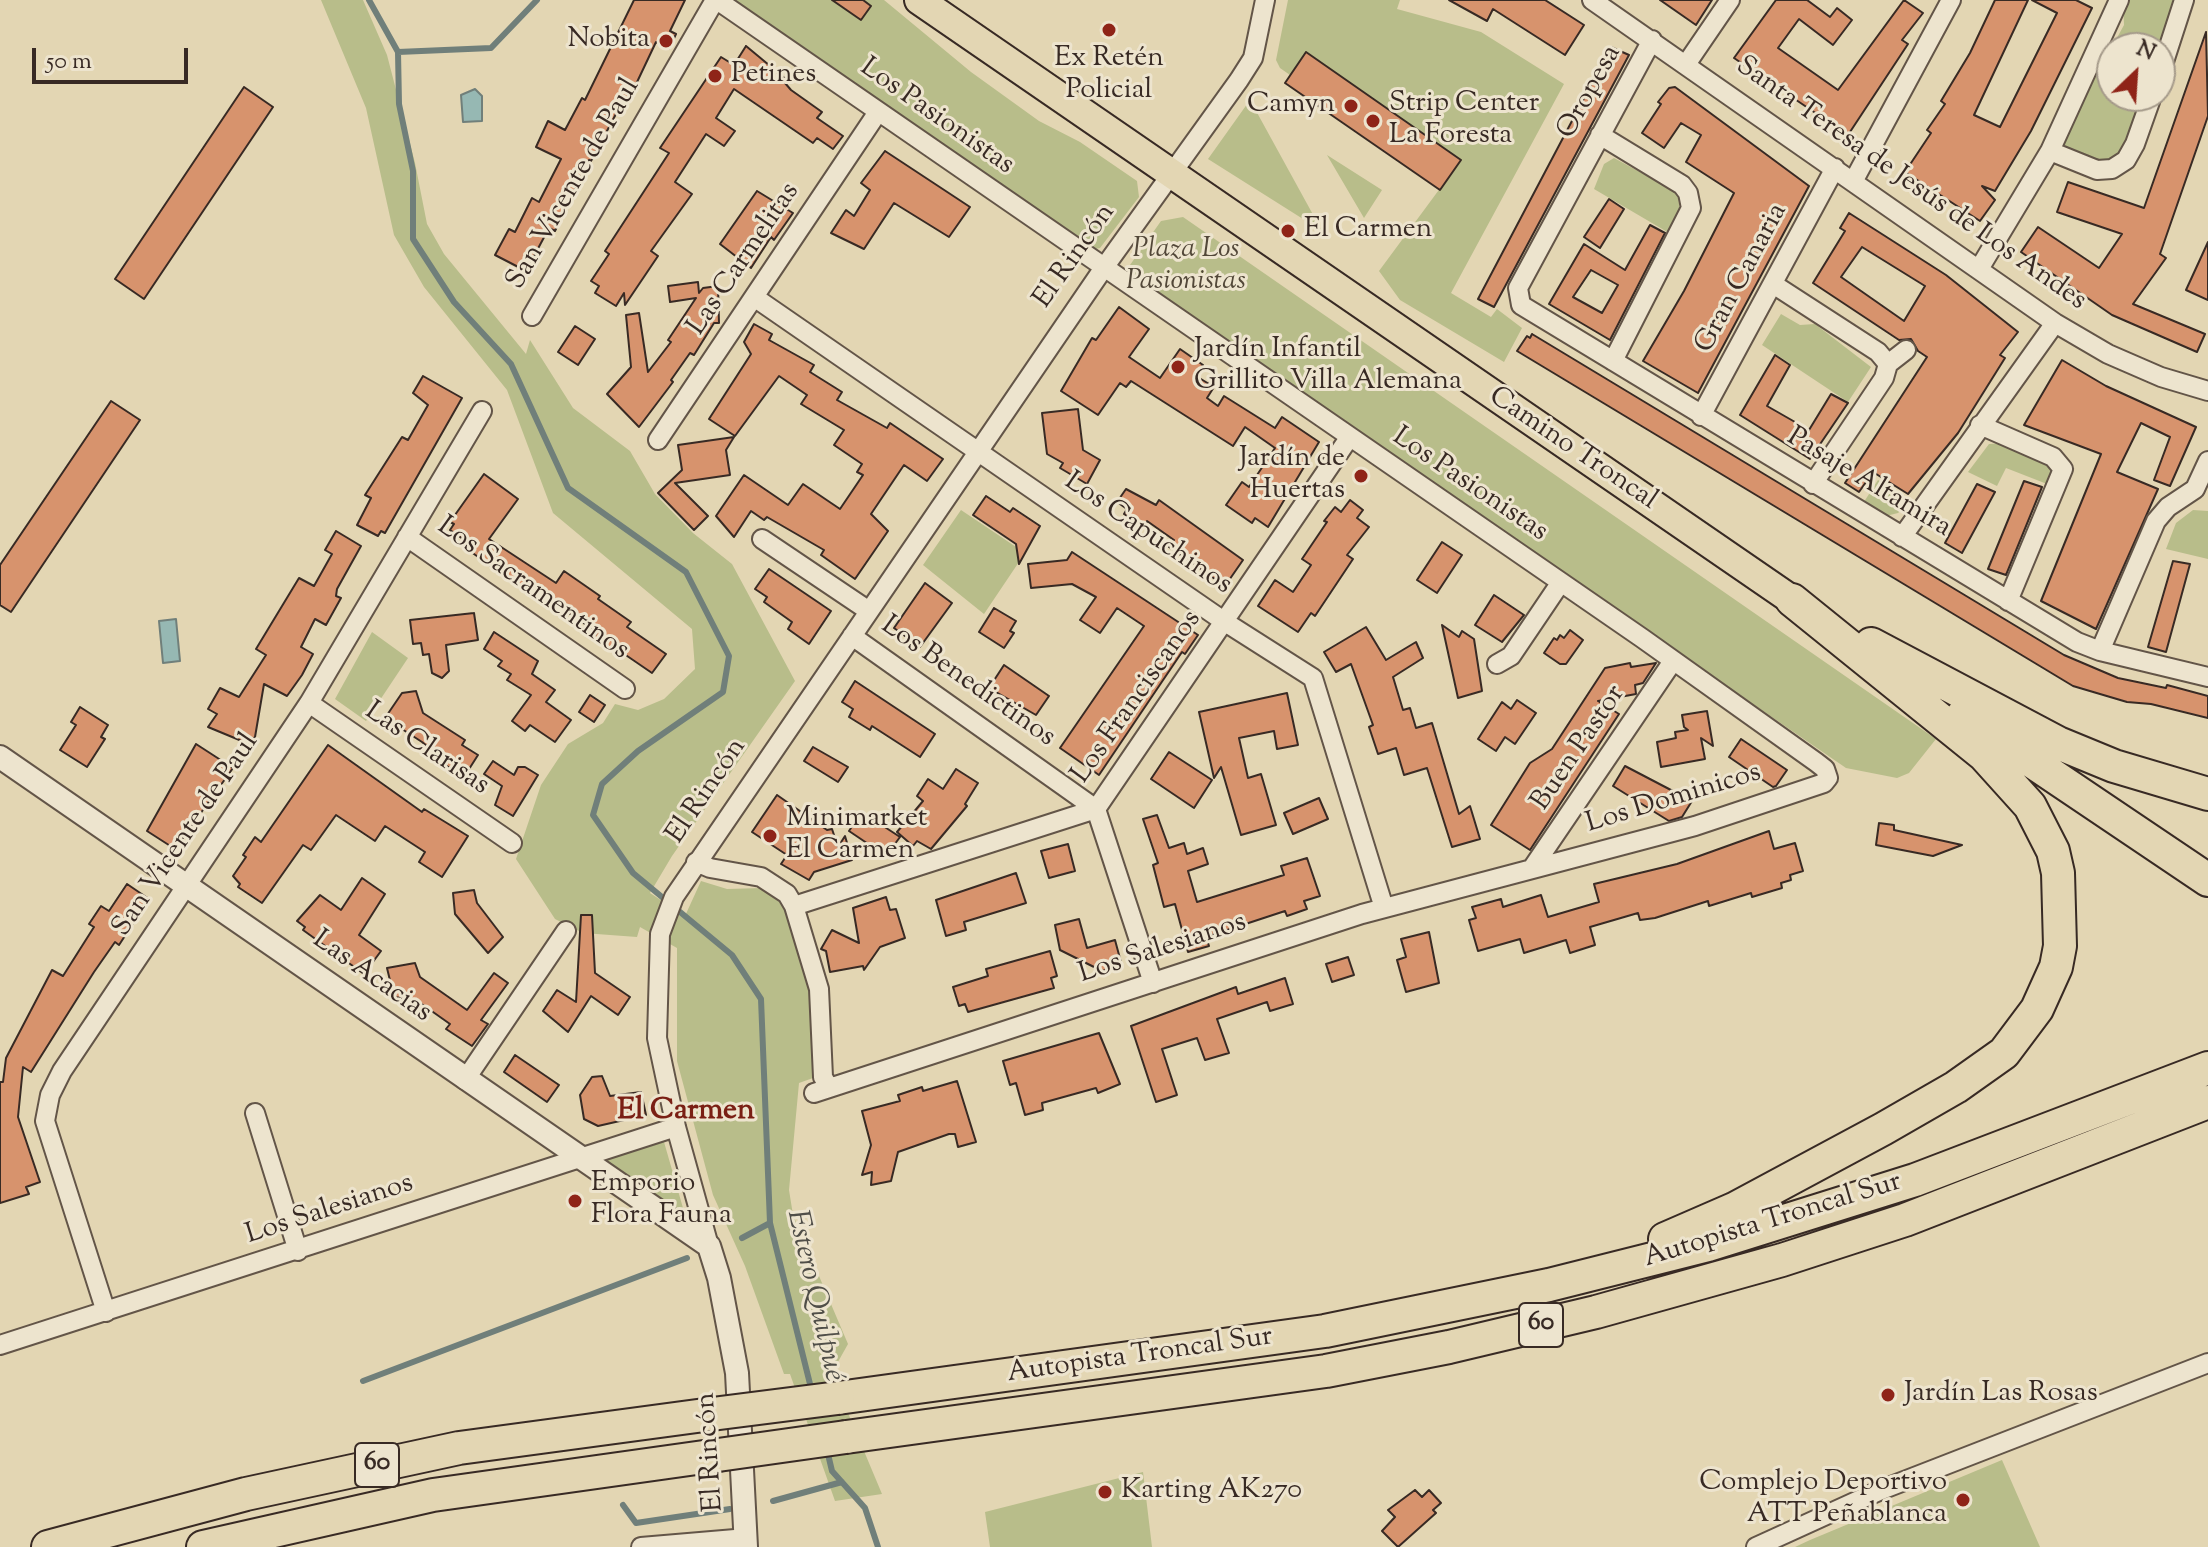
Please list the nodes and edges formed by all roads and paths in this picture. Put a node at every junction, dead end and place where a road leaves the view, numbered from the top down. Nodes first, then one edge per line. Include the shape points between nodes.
1 (716, 0) edge
2 (919, 0) edge
3 (1265, 0) edge
4 (1592, 0) edge
5 (1730, 0) edge
6 (1951, 0) edge
7 (2119, 0) edge
8 (2184, 0) edge
9 (2174, 32) edge
10 (1652, 40) junction
11 (1687, 63) junction
12 (878, 112) junction
13 (2146, 112) edge
14 (1600, 135) junction
15 (2050, 151) junction
16 (1835, 168) junction
17 (1170, 176) junction
18 (1854, 180) junction
19 (1103, 269) junction
20 (1979, 269) junction
21 (1773, 284) junction
22 (754, 297) junction
23 (1518, 300) joint
24 (532, 316) dead end
25 (2055, 323) junction
26 (1906, 350) dead end
27 (1613, 361) junction
28 (1888, 364) junction
29 (2208, 391) edge
30 (482, 411) dead end
31 (1701, 416) junction
32 (1980, 425) junction
33 (1349, 438) junction
34 (658, 440) dead end
35 (978, 453) junction
36 (2208, 461) edge
37 (1813, 484) junction
38 (2202, 491) edge
39 (407, 537) junction
40 (1902, 537) junction
41 (762, 539) dead end
42 (1561, 582) junction
43 (1792, 600) junction
44 (2008, 601) junction
45 (869, 611) junction
46 (1225, 622) junction
47 (852, 636) junction
48 (2100, 651) junction
49 (1673, 661) junction
50 (1497, 664) dead end
51 (2208, 677) edge
52 (625, 689) dead end
53 (309, 703) junction
54 (0, 757) edge
55 (1828, 778) joint
56 (2208, 794) edge
57 (1096, 809) junction
58 (512, 843) dead end
59 (696, 862) junction
60 (1533, 867) junction
61 (2208, 880) edge
62 (188, 888) junction
63 (794, 906) junction
64 (1384, 908) junction
65 (566, 931) dead end
66 (1153, 983) junction
67 (2208, 1068) edge
68 (465, 1080) junction
69 (2208, 1102) edge
70 (255, 1113) dead end
71 (676, 1127) junction
72 (582, 1158) junction
73 (709, 1246) junction
74 (298, 1251) junction
75 (1549, 1285) junction
76 (106, 1312) junction
77 (0, 1345) edge
78 (2208, 1363) edge
79 (746, 1543) edge
80 (48, 1547) edge
81 (203, 1547) edge
82 (641, 1547) edge
83 (1756, 1547) edge

1 - 12 street, Los Pasionistas
1 - 24 street, San Vicente de Paul
2 - 17 main road, Camino Troncal
3 - 17 street, El Rincón via 1253,58
4 - 10 street, Santa Teresa de Jesús de Los Andes
5 - 11 street
6 - 18 street
7 - 15 street
8 - 9 street
10 - 11 street, Santa Teresa de Jesús de Los Andes
10 - 14 street, Oropesa
11 - 16 street, Santa Teresa de Jesús de Los Andes
12 - 19 street, Los Pasionistas
12 - 22 street, Las Carmelitas
13 - 15 street via 2126,160 2112,169 2097,170
14 - 23 street, Oropesa via 1518,288
14 - 27 street via 1682,185 1691,208
15 - 20 street
16 - 18 street, Santa Teresa de Jesús de Los Andes
16 - 21 street, Gran Canaria
17 - 19 street, El Rincón
17 - 43 main road, Camino Troncal
18 - 20 street, Santa Teresa de Jesús de Los Andes
19 - 33 street, Los Pasionistas
19 - 35 street, El Rincón
20 - 25 street, Santa Teresa de Jesús de Los Andes
21 - 28 street via 1878,352
21 - 31 street, Gran Canaria
22 - 34 street, Las Carmelitas
22 - 35 street, Los Capuchinos
23 - 27 street, Pasaje Altamira
25 - 29 street, Santa Teresa de Jesús de Los Andes via 2108,354
25 - 32 street
26 - 28 street
27 - 31 street, Pasaje Altamira
28 - 37 street via 1884,378
30 - 39 street, San Vicente de Paul
31 - 37 street, Pasaje Altamira
32 - 40 street
32 - 44 street via 2053,457 2063,469
33 - 42 street, Los Pasionistas
33 - 46 street, Los Franciscanos
35 - 45 street, El Rincón
35 - 46 street, Los Capuchinos
36 - 38 street
37 - 40 street, Pasaje Altamira
38 - 48 street via 2168,507 2156,521
39 - 52 street, Los Sacramentinos
39 - 53 street, San Vicente de Paul
40 - 44 street, Pasaje Altamira
41 - 45 street
42 - 49 street, Los Pasionistas
42 - 50 street via 1511,656
43 - 56 highway via 2058,743
43 - 61 highway
43 - 75 highway via 1984,755 2030,806 2058,873 2062,923 2056,967 2022,1033 2004,1053 1956,1087 1734,1209
44 - 48 street, Pasaje Altamira
45 - 47 street, El Rincón
46 - 57 street, Los Franciscanos
46 - 64 street, Los Capuchinos via 1313,678
47 - 57 street, Los Benedictinos
47 - 59 street, El Rincón
48 - 51 street, Pasaje Altamira
49 - 55 street, Los Pasionistas via 1816,762
49 - 60 street, Buen Pastor
53 - 58 street, Las Clarisas
53 - 62 street, San Vicente de Paul
54 - 62 street, Las Acacias
55 - 60 street, Los Dominicos via 1695,826
57 - 63 street, Los Franciscanos
57 - 66 street
59 - 63 street via 761,877 787,894
59 - 71 street, El Rincón via 674,897 660,934 657,1038
60 - 64 street, Los Salesianos
62 - 68 street, Las Acacias
62 - 76 street, San Vicente de Paul via 62,1071 46,1108 45,1121
63 - 66 street, Los Salesianos via 819,989 821,1090
64 - 66 street, Los Salesianos
65 - 68 street
67 - 75 highway, Autopista Troncal Sur / 60 via 1902,1184 1708,1245
68 - 72 street, Las Acacias
69 - 81 highway, Autopista Troncal Sur / 60, bridge via 1905,1220 1782,1260 1449,1347 1326,1371 433,1495
70 - 74 street
71 - 72 street, Los Salesianos
71 - 73 street, El Rincón
72 - 73 street, Las Acacias
72 - 74 street, Los Salesianos
73 - 79 street, El Rincón via 737,1373
74 - 76 street, Los Salesianos
75 - 80 highway, Autopista Troncal Sur / 60, bridge via 1325,1331 459,1448 246,1494
76 - 77 street, Los Salesianos
78 - 83 street via 1881,1490
79 - 82 street

